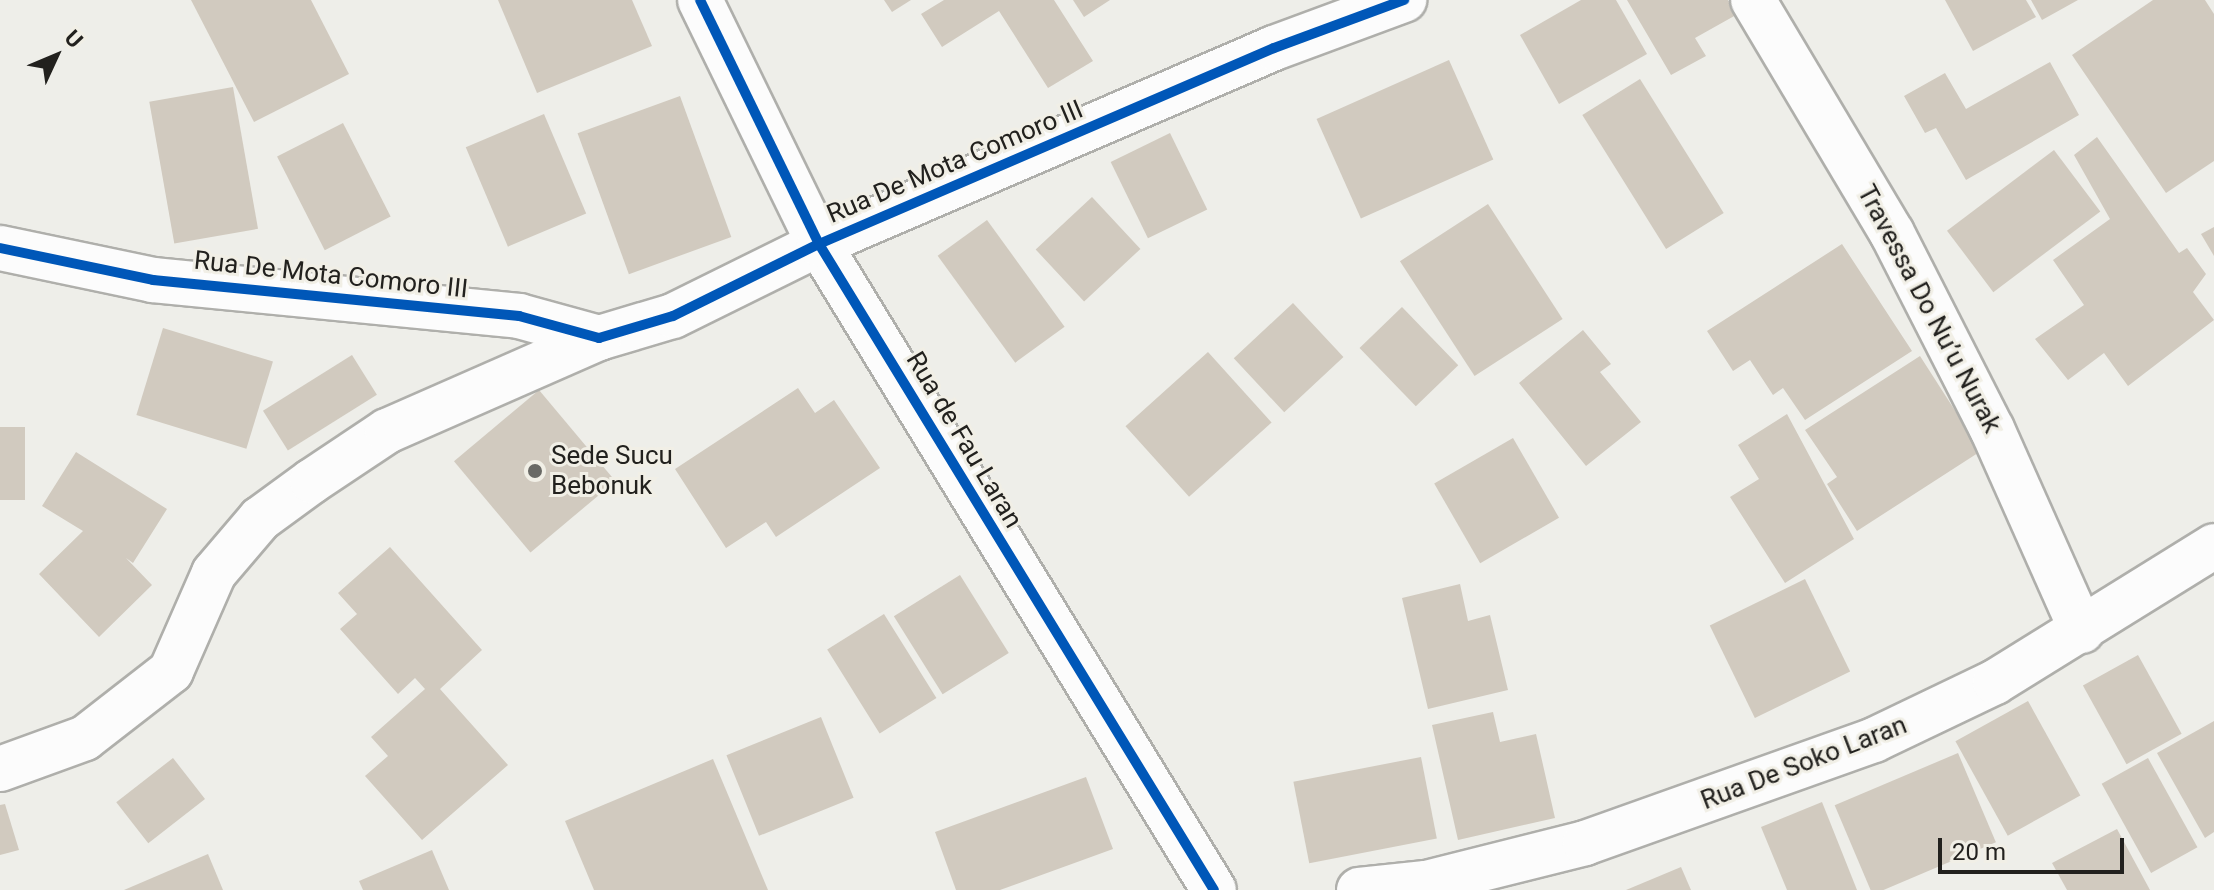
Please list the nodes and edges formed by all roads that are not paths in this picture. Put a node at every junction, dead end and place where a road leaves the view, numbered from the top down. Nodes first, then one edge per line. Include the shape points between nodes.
1 (700, 0) edge
2 (1404, 0) edge
3 (1753, 0) edge
4 (819, 244) junction
5 (0, 248) edge
6 (599, 338) junction
7 (2214, 546) edge
8 (2082, 631) junction
9 (0, 769) edge
10 (1214, 890) edge
11 (1359, 890) edge

1 - 4 street, Rua de Fau Laran
2 - 4 street, Rua De Mota Comoro III via 1274,48
3 - 8 street, Travessa Do Nu’u Nurak via 1892,233 1992,429
4 - 6 street, Rua De Mota Comoro III via 673,316
4 - 10 street, Rua de Fau Laran
5 - 6 street, Rua De Mota Comoro III via 153,280 519,316
6 - 9 street via 387,431 312,481 260,519 214,573 171,671 85,738
7 - 8 street, Rua De Soko Laran
8 - 11 street, Rua De Soko Laran via 1874,740 1585,843 1426,883

